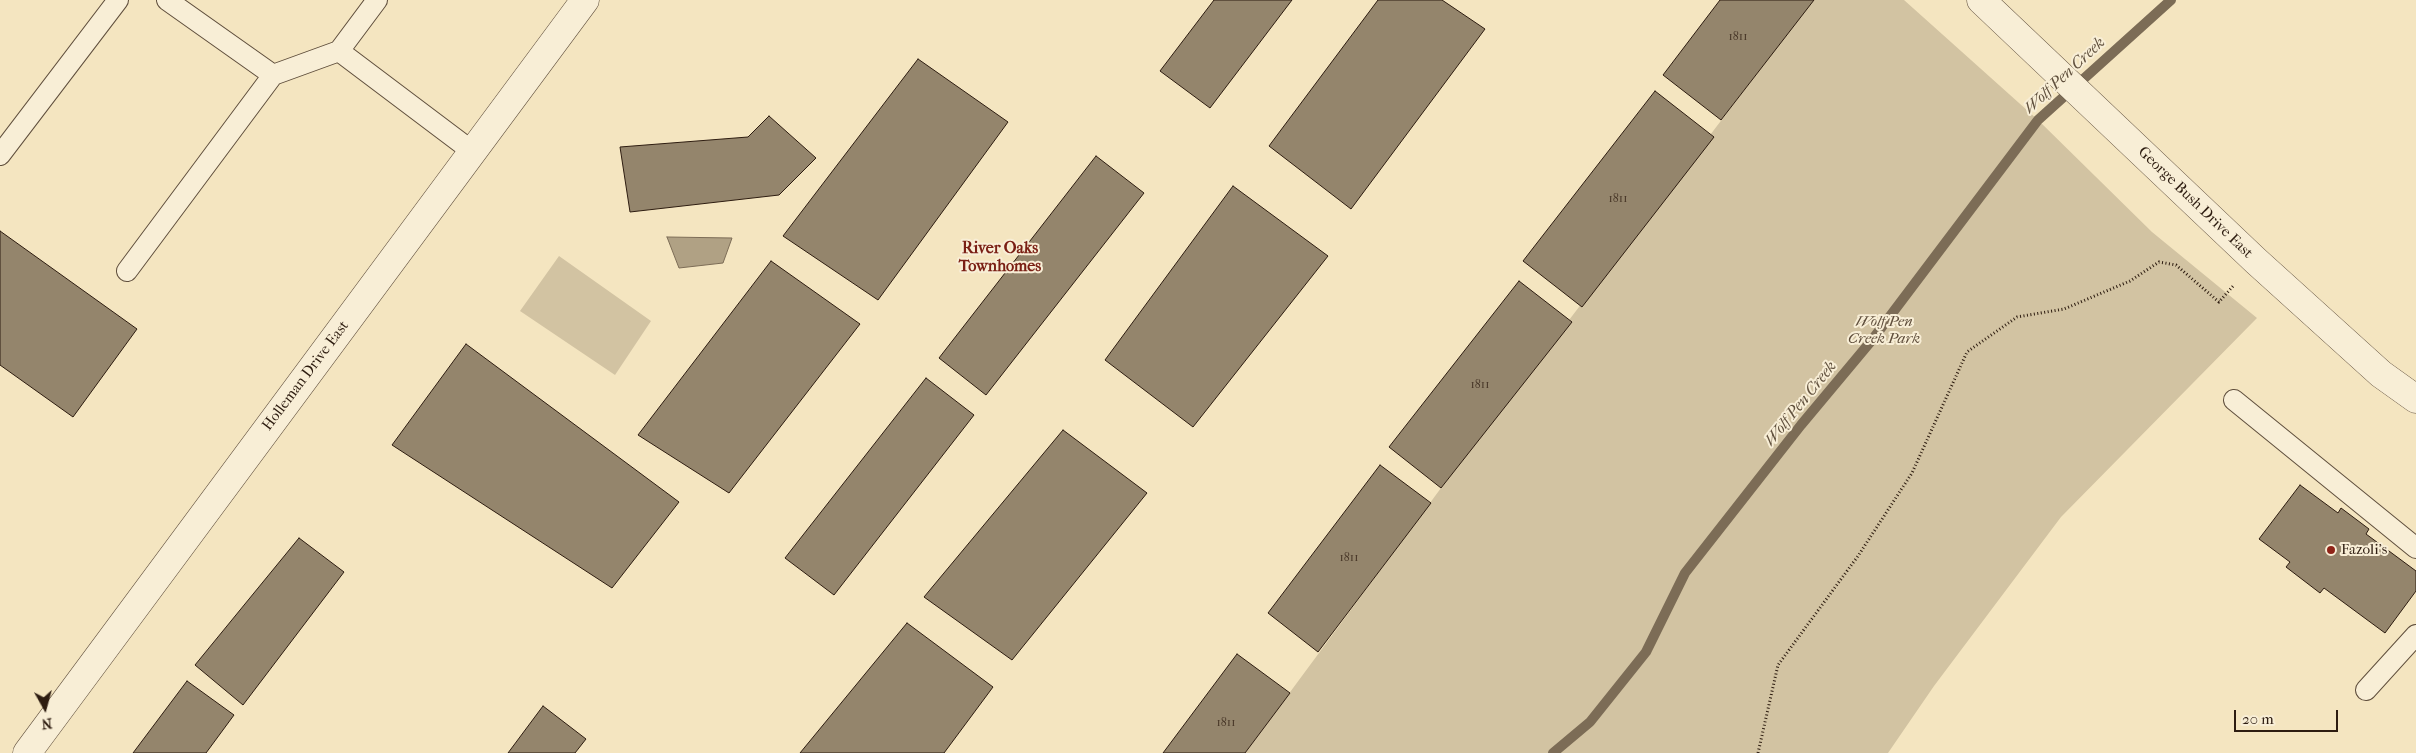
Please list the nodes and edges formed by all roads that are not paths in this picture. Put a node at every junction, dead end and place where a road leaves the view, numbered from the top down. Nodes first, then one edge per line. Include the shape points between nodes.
1 (118, 0) edge
2 (167, 0) edge
3 (377, 0) edge
4 (585, 0) edge
5 (1981, 0) edge
6 (338, 51) junction
7 (272, 74) junction
8 (473, 152) junction
9 (0, 155) edge
10 (127, 271) dead end
11 (2416, 399) edge
12 (2234, 400) dead end
13 (2416, 548) edge
14 (2416, 635) edge
15 (2366, 690) dead end
16 (27, 753) edge

1 - 9 lane
2 - 7 lane
3 - 6 lane
4 - 8 street, Holleman Drive East
5 - 11 street, George Bush Drive East via 2256,261 2381,374
6 - 7 lane
6 - 8 lane
7 - 10 lane
8 - 16 street, Holleman Drive East
12 - 13 lane
14 - 15 lane

